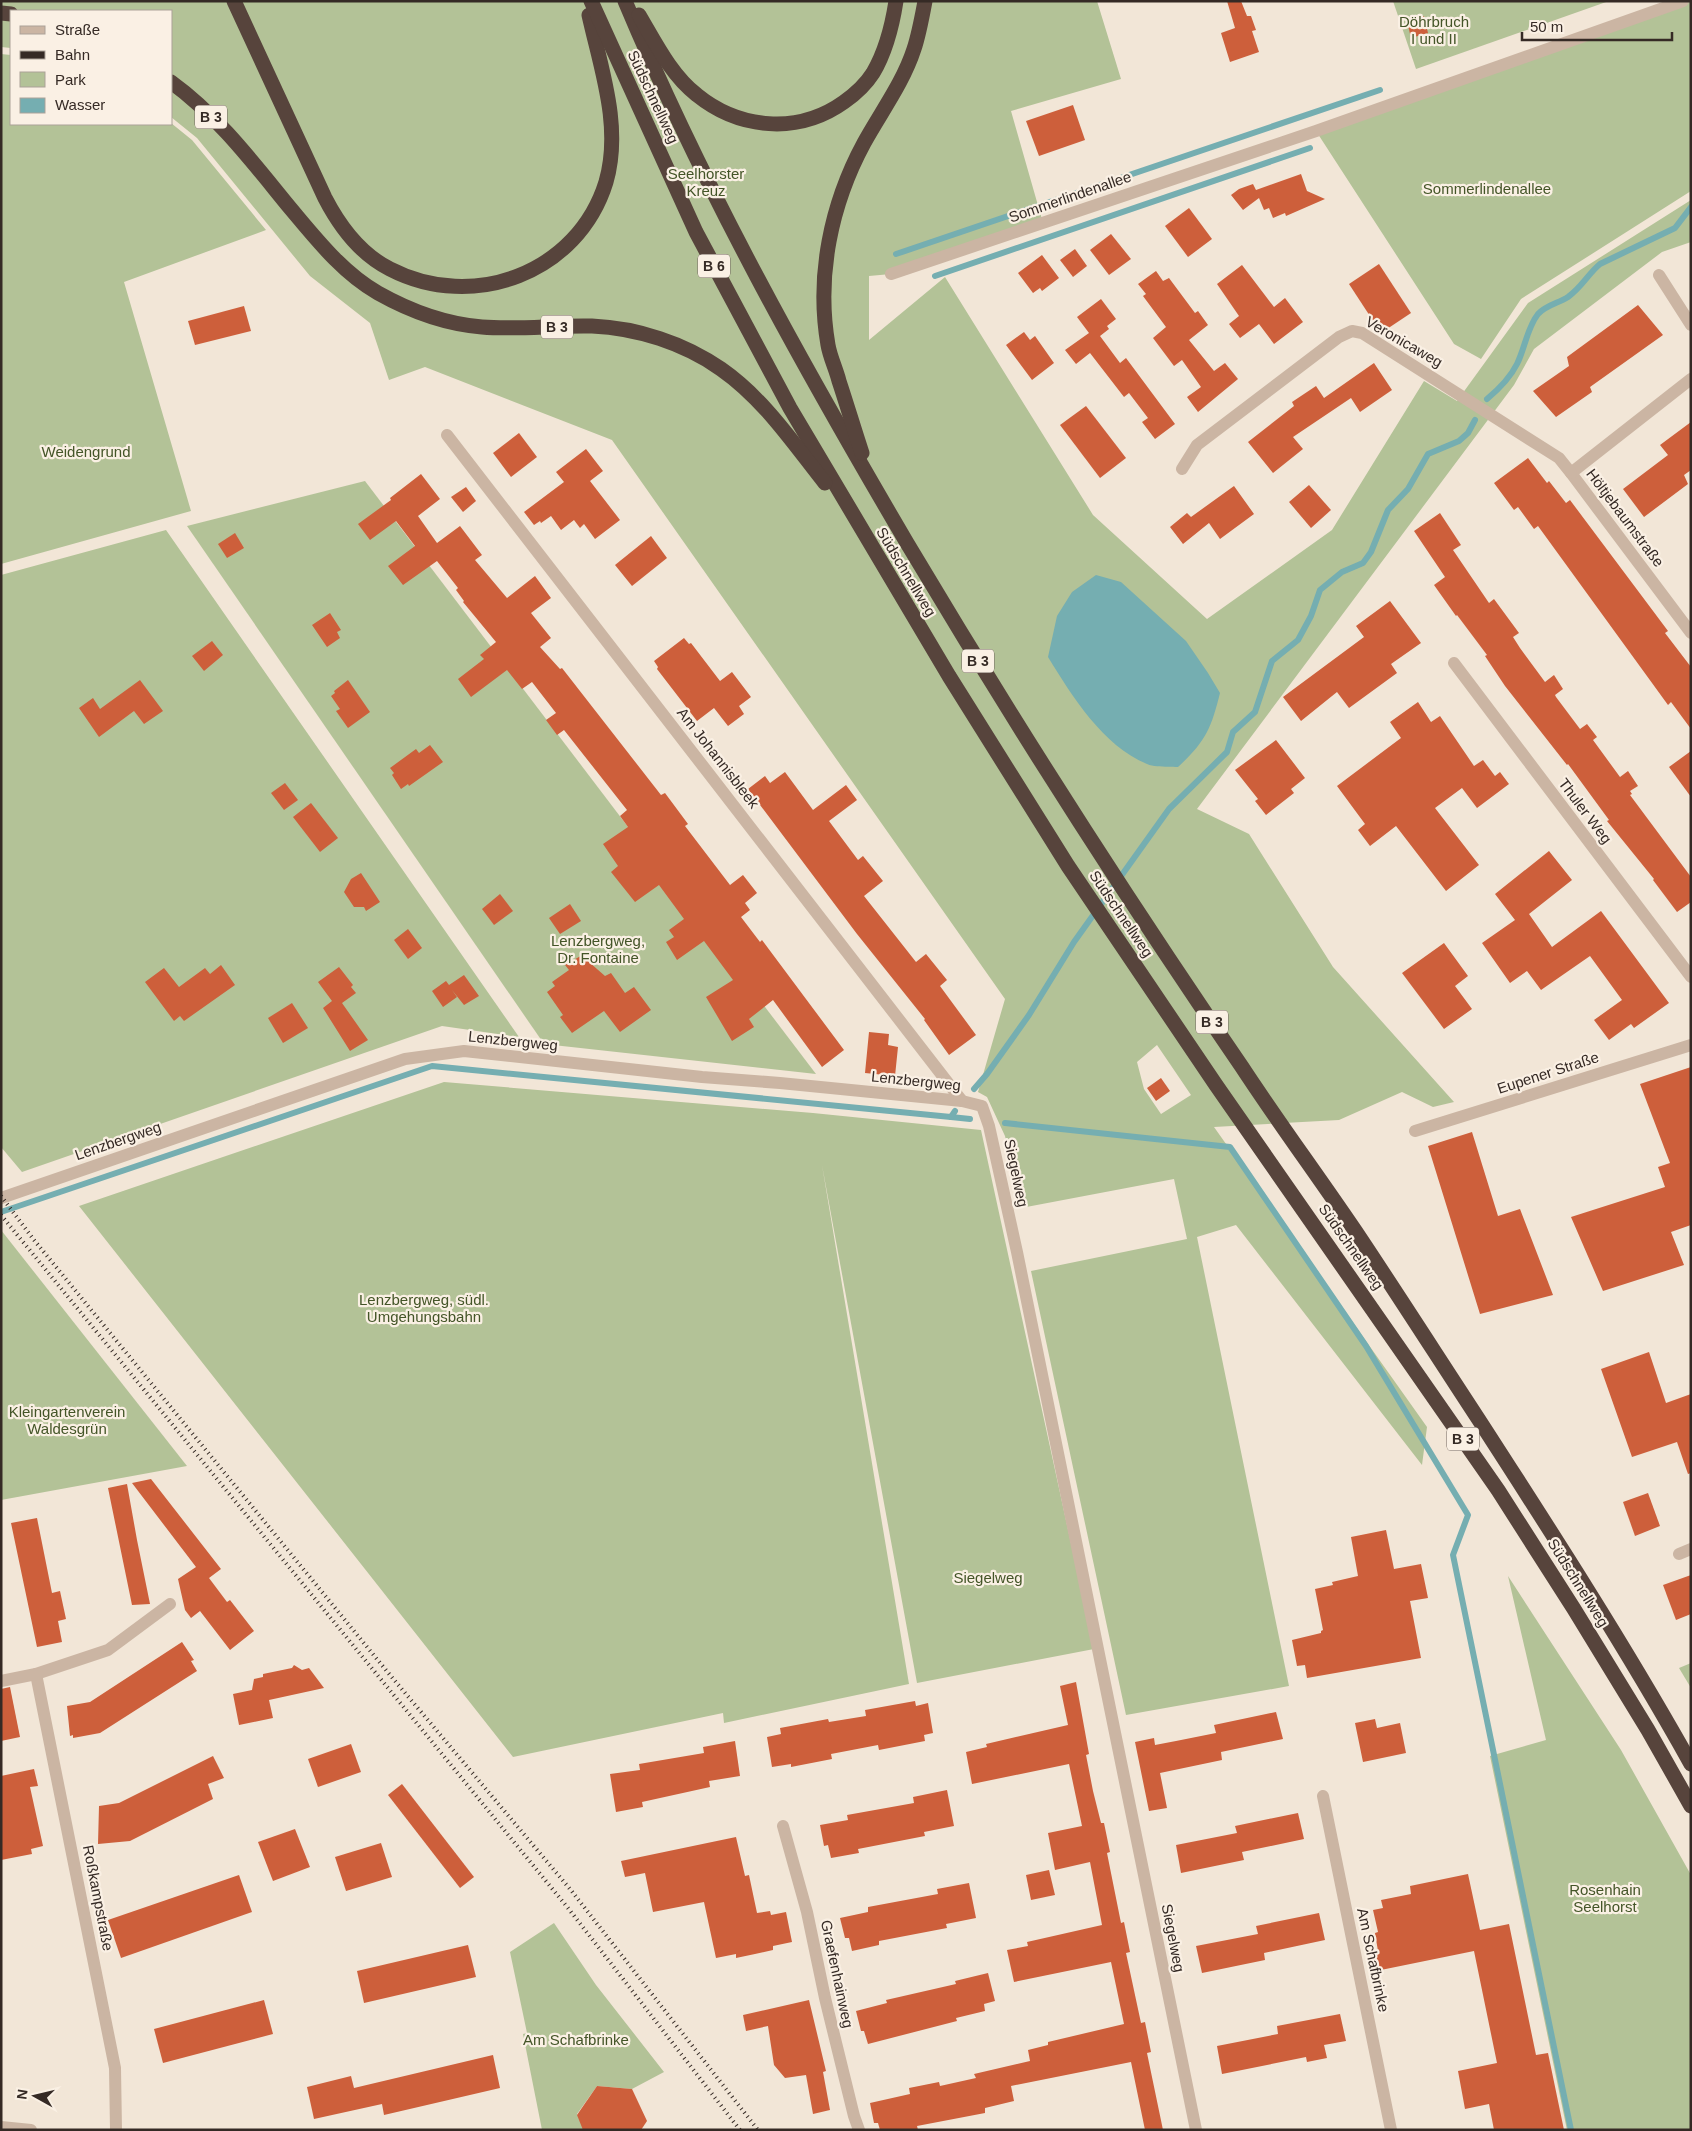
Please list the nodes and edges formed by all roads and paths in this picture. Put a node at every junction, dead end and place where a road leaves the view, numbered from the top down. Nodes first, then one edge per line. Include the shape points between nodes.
1 (234, 1) edge
2 (586, 1) edge
3 (590, 1) edge
4 (625, 1) edge
5 (630, 1) edge
6 (896, 1) edge
7 (925, 1) edge
8 (1683, 1) edge
9 (172, 83) edge
10 (891, 274) dead end
11 (1659, 275) dead end
12 (1691, 325) edge
13 (1691, 379) edge
14 (448, 435) dead end
15 (1182, 469) dead end
16 (1571, 473) junction
17 (871, 481) junction
18 (856, 521) junction
19 (1691, 633) edge
20 (1454, 663) dead end
21 (1691, 977) edge
22 (1691, 1045) edge
23 (962, 1101) junction
24 (982, 1106) joint
25 (1415, 1131) dead end
26 (1, 1198) edge
27 (170, 1604) dead end
28 (36, 1674) junction
29 (1, 1681) edge
30 (1691, 1764) edge
31 (1323, 1796) dead end
32 (1691, 1806) edge
33 (783, 1826) dead end
34 (1, 2127) edge
35 (31, 2130) edge
36 (116, 2130) edge
37 (859, 2130) edge
38 (1196, 2130) edge
39 (1391, 2130) edge

1 - 2 highway via 325,198 346,232 369,255 411,279 458,288 490,284 529,272 549,260 584,226 596,205 607,175 613,134
3 - 18 highway, Südschnellweg / B 6 via 696,232 790,408
4 - 17 highway, Südschnellweg / B 3 via 650,61 725,216
5 - 6 highway via 667,61 695,94 720,112 741,120 785,125 811,120 832,111 853,96 872,74 885,49
7 - 17 highway via 914,51 848,176 836,209 824,278 828,346
8 - 10 street, Sommerlindenallee via 1325,128
9 - 18 highway, B 3 via 224,130 333,258 376,292 427,316 454,323 492,327 592,326 619,329 655,337 697,354 743,385 762,404
11 - 12 street
13 - 16 street, Höltjebaumstraße
14 - 23 street, Am Johannisbleek
15 - 16 street, Veronicaweg via 1197,445 1339,337 1352,331 1362,333 1496,417 1559,458
16 - 19 street, Höltjebaumstraße
17 - 30 highway, Südschnellweg / B 3 via 1089,838 1242,1069 1360,1237 1594,1599
18 - 32 highway, Südschnellweg / B 3 via 1068,866 1498,1490 1648,1730
20 - 21 street, Thuler Weg
22 - 25 street, Eupener Straße
23 - 24 street, Lenzbergweg
23 - 26 street, Lenzbergweg via 464,1051 406,1059
24 - 38 street, Siegelweg via 1017,1252
27 - 28 street via 108,1650
28 - 29 street
28 - 36 street, Roßkampstraße via 116,2068
31 - 39 street, Am Schafbrinke
33 - 37 street, Graefenhainweg
34 - 35 street

